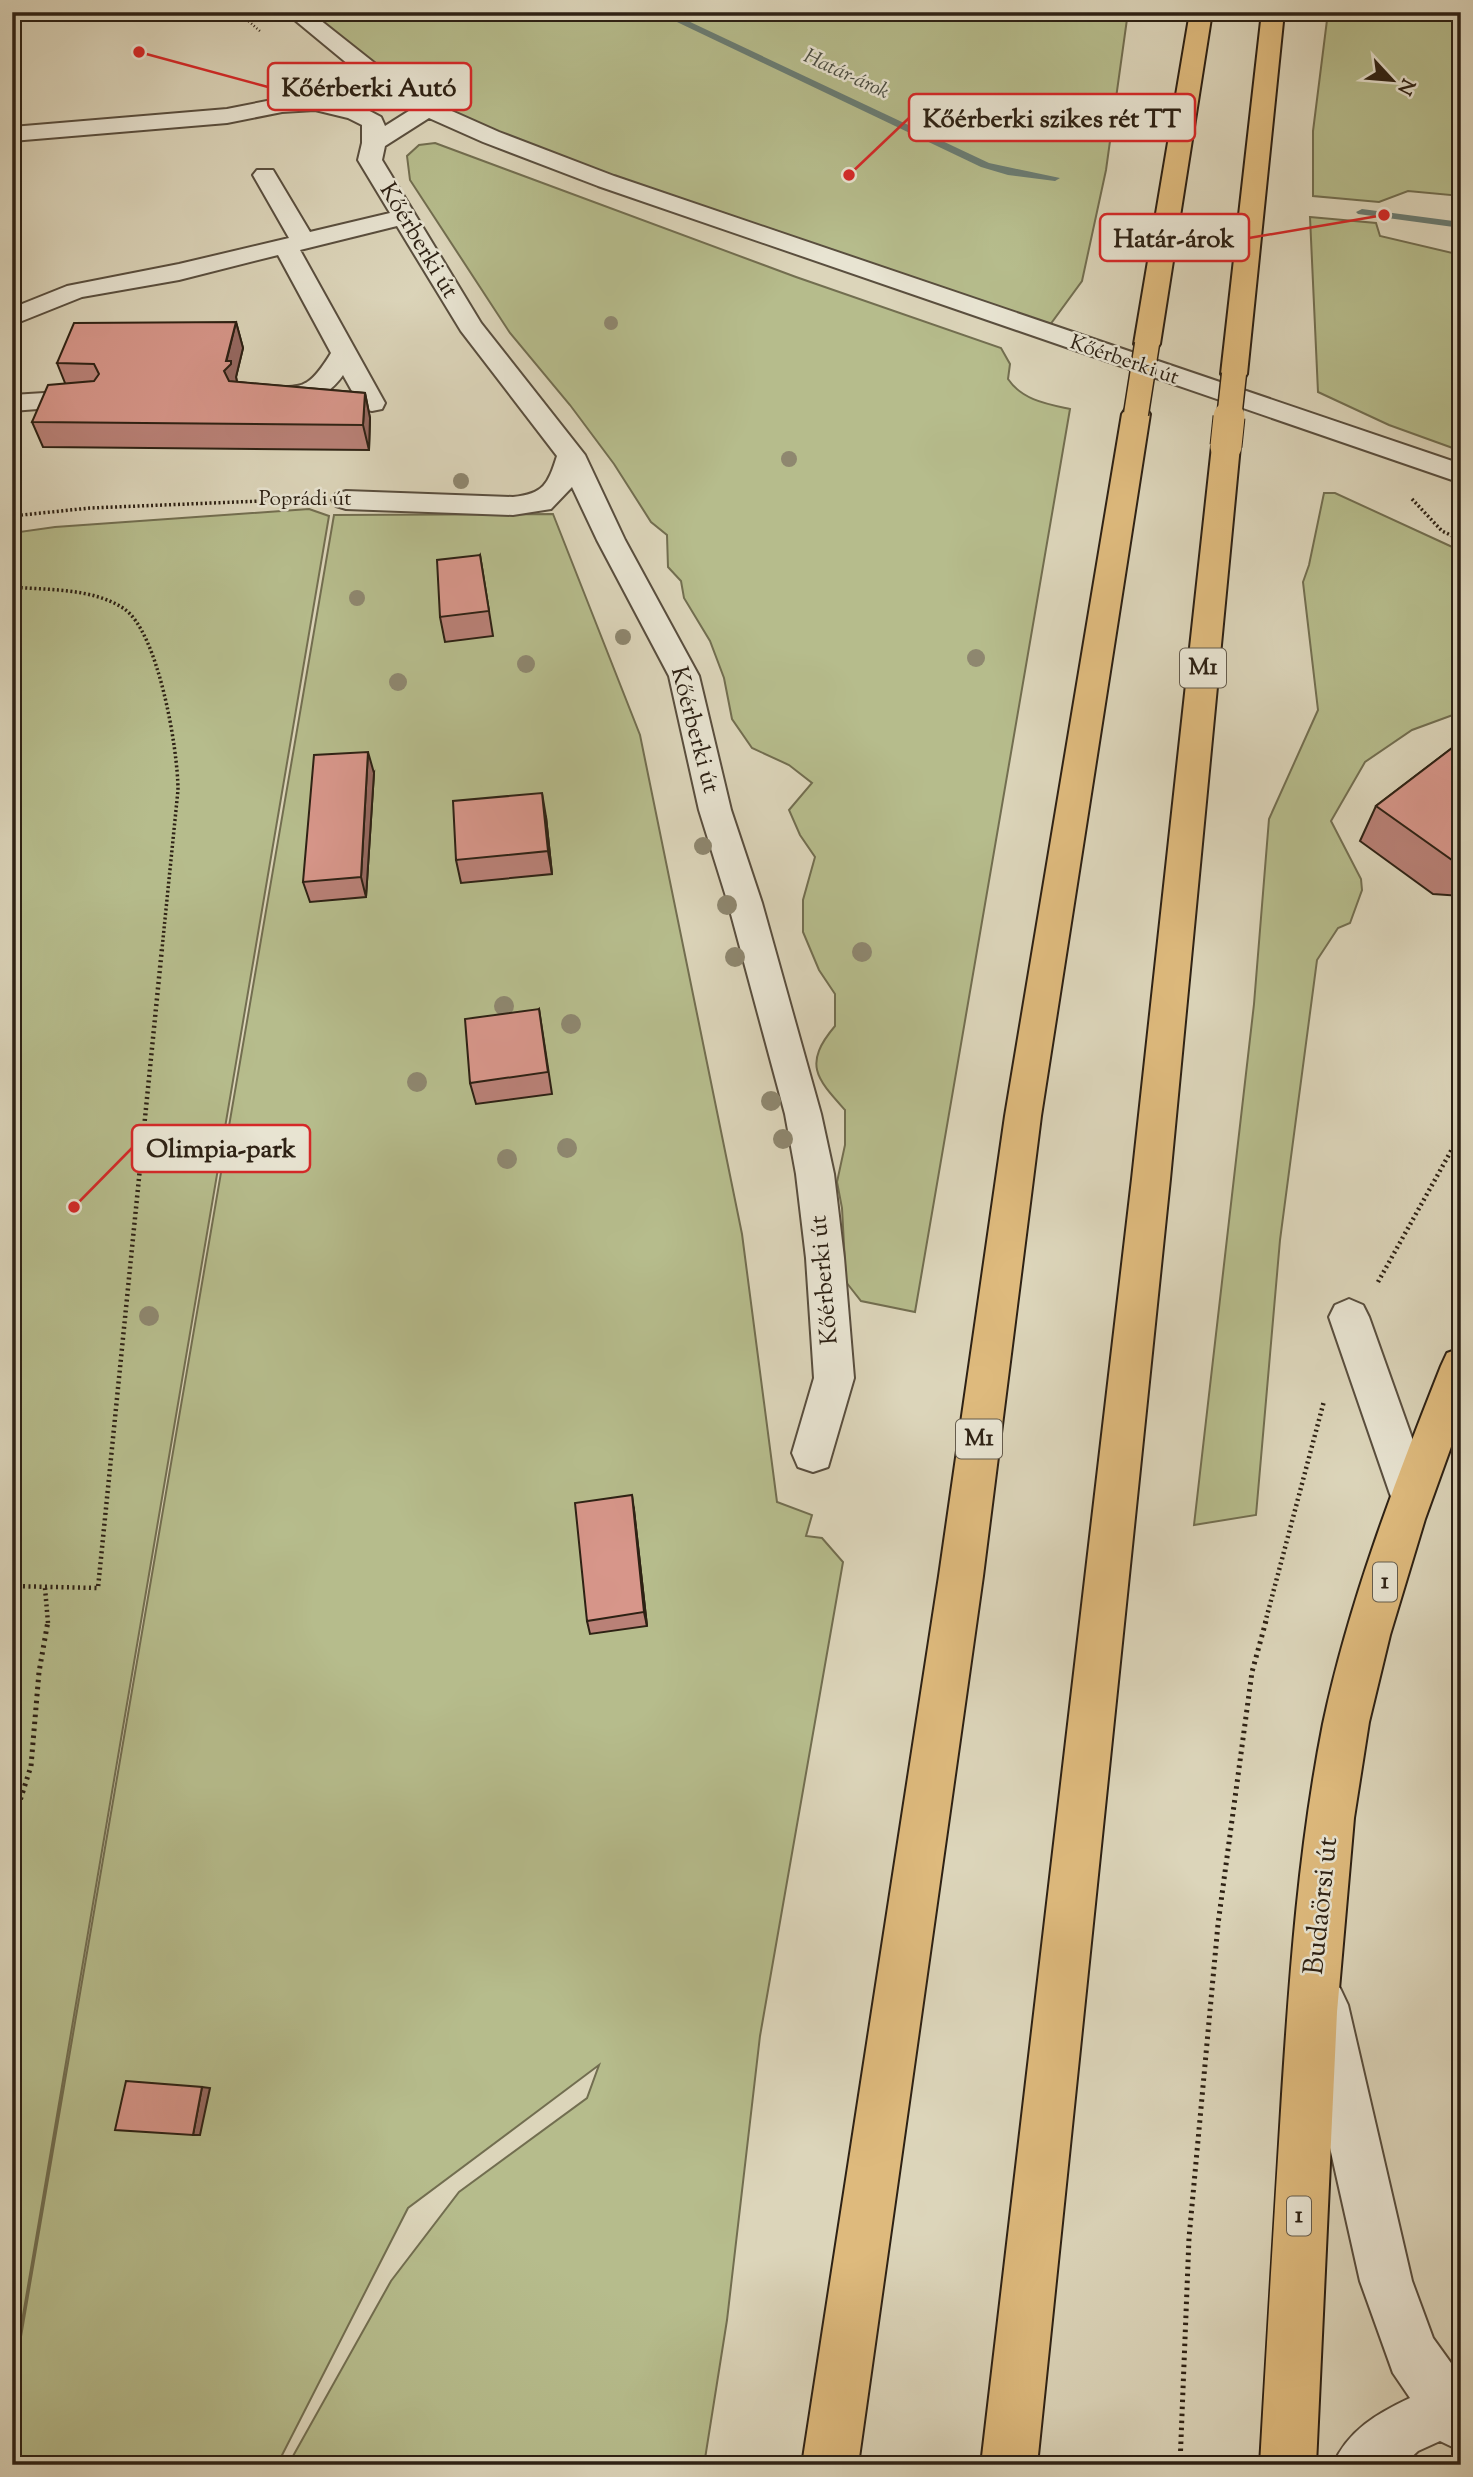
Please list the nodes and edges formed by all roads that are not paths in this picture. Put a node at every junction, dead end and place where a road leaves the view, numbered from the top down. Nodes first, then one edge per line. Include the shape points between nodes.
1 (296, 12) edge
2 (1201, 12) edge
3 (1273, 12) edge
4 (429, 109) junction
5 (12, 134) edge
6 (374, 143) junction
7 (265, 175) dead end
8 (404, 217) junction
9 (295, 245) junction
10 (12, 317) edge
11 (344, 353) junction
12 (93, 398) edge
13 (247, 398) edge
14 (12, 403) edge
15 (372, 403) dead end
16 (1347, 438) junction
17 (571, 455) junction
18 (1461, 474) edge
19 (1461, 491) edge
20 (345, 500) road end
21 (1351, 1325) road end
22 (1461, 1366) edge
23 (813, 1453) dead end
24 (1410, 1494) junction
25 (1315, 1968) junction
26 (1455, 2416) edge
27 (830, 2465) edge
28 (1009, 2465) edge
29 (1289, 2465) edge
30 (1362, 2465) edge

1 - 4 street, Kőérberki út via 374,75
2 - 27 main road, M1, bridge via 1023,1116 961,1576
3 - 28 main road, M1, bridge
4 - 6 street
4 - 16 street, Kőérberki út via 606,181
5 - 6 street, Kőérberki út via 226,116 315,103 373,122
6 - 8 street, Kőérberki út via 370,160
7 - 9 street
8 - 9 street
8 - 17 street, Kőérberki út via 470,326
9 - 10 street via 76,291
9 - 11 street
11 - 13 street via 330,378 310,393 293,399
11 - 15 street
12 - 14 street
16 - 18 street, Kőérberki út
16 - 19 street, Kőérberki út
17 - 20 street, Poprádi út via 564,479 541,503
17 - 23 street, Kőérberki út via 684,676 715,810 803,1114 815,1174 834,1378
21 - 24 street
22 - 24 main road, Budaörsi út / 1
24 - 25 main road, Budaörsi út / 1 via 1357,1676 1333,1806
25 - 26 street via 1386,2281 1412,2354
25 - 29 main road, Budaörsi út / 1
26 - 30 street via 1399,2432

